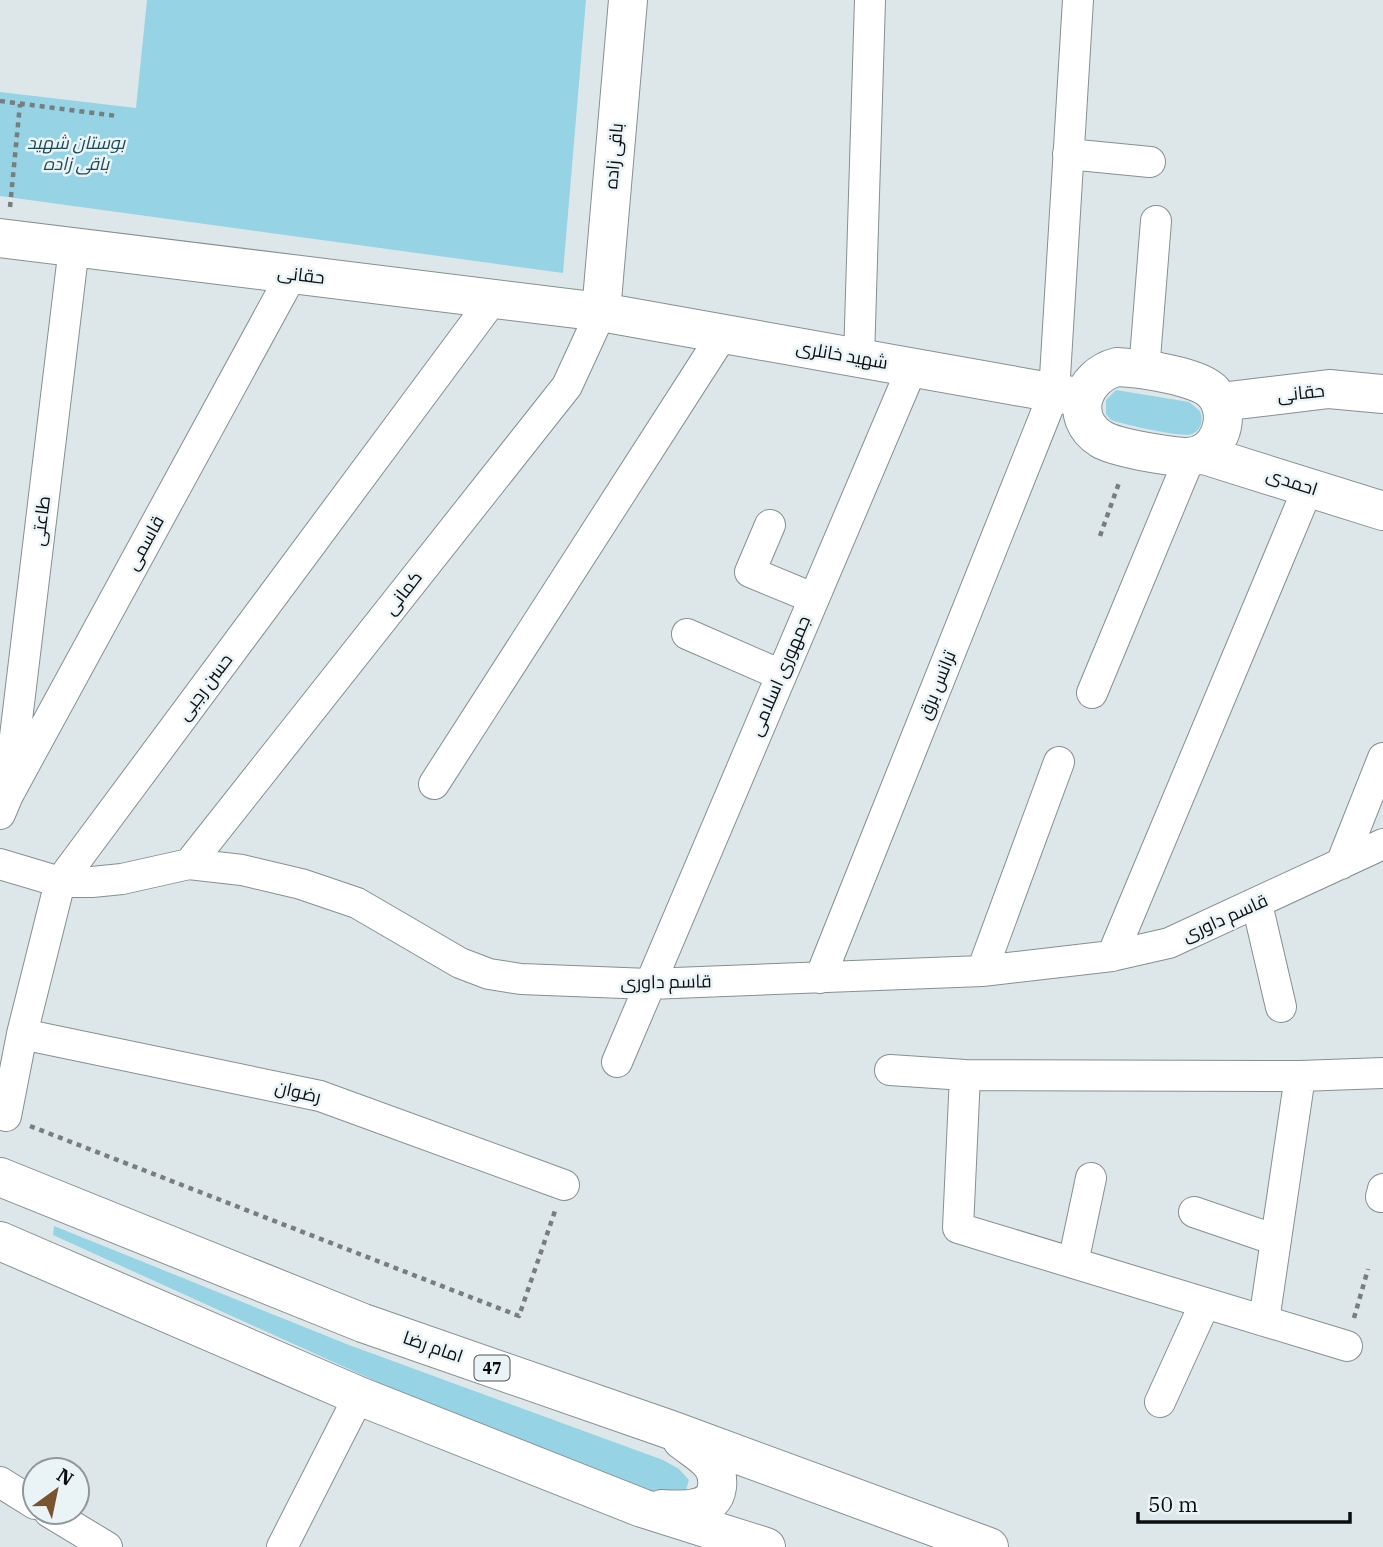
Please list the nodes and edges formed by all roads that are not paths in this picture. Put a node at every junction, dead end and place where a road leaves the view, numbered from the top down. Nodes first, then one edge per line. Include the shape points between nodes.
1 (628, 0) edge
2 (870, 0) edge
3 (1078, 0) edge
4 (1069, 153) junction
5 (1150, 162) dead end
6 (1156, 221) dead end
7 (4, 238) edge
8 (74, 247) junction
9 (292, 274) junction
10 (493, 299) junction
11 (601, 312) junction
12 (723, 334) junction
13 (859, 358) junction
14 (912, 368) junction
15 (1144, 371) junction
16 (1383, 394) edge
17 (1068, 396) junction
18 (1220, 402) junction
19 (1195, 456) junction
20 (1308, 488) junction
21 (1383, 511) edge
22 (771, 525) dead end
23 (813, 598) junction
24 (687, 634) dead end
25 (781, 675) junction
26 (1092, 693) dead end
27 (1383, 758) edge
28 (1059, 762) dead end
29 (434, 784) dead end
30 (4, 804) edge
31 (1383, 844) edge
32 (0, 864) edge
33 (189, 864) junction
34 (1341, 864) junction
35 (60, 881) junction
36 (1257, 904) junction
37 (1112, 956) junction
38 (982, 971) junction
39 (820, 978) junction
40 (649, 984) junction
41 (1281, 1007) dead end
42 (22, 1034) junction
43 (617, 1062) dead end
44 (890, 1070) dead end
45 (1383, 1073) edge
46 (965, 1075) junction
47 (1300, 1076) junction
48 (6, 1116) road end
49 (0, 1177) edge
50 (1091, 1178) dead end
51 (564, 1185) road end
52 (1194, 1212) dead end
53 (1276, 1240) junction
54 (0, 1241) edge
55 (1073, 1263) junction
56 (1205, 1303) junction
57 (1264, 1321) junction
58 (1347, 1346) road end
59 (359, 1396) junction
60 (1160, 1402) dead end
61 (671, 1430) junction
62 (0, 1482) edge
63 (21, 1495) edge
64 (642, 1508) junction
65 (72, 1526) edge
66 (107, 1547) edge
67 (282, 1547) edge
68 (766, 1547) edge
69 (989, 1547) edge

1 - 11 main road, باقی زاده
2 - 13 street
3 - 4 street, ترانس برق
4 - 5 street
4 - 17 street, ترانس برق
6 - 15 street
7 - 8 main road, حقانی
8 - 9 main road, حقانی
8 - 30 street, طاعتی
9 - 10 main road, حقانی
9 - 30 street, قاسمی
10 - 11 main road, حقانی
10 - 35 street, حسن رجبی
11 - 12 main road, شهید خانلری
11 - 33 street, کمانی via 567,386
12 - 13 main road, شهید خانلری
12 - 29 street
13 - 14 main road, شهید خانلری
14 - 17 main road, شهید خانلری
14 - 23 street, جمهوری اسلامی
15 - 17 main road via 1105,370 1087,387
15 - 18 main road via 1204,384
16 - 18 main road, حقانی via 1329,389
17 - 19 main road, احمدی via 1102,440
17 - 39 street, ترانس برق
18 - 19 main road via 1224,414 1219,437
19 - 20 main road, احمدی
19 - 26 street
20 - 21 main road, احمدی
20 - 37 street
22 - 23 street via 750,572
23 - 25 street, جمهوری اسلامی
24 - 25 street
25 - 40 street, جمهوری اسلامی
27 - 34 street
28 - 38 street
31 - 34 street, قاسم داوری
32 - 35 street, قاسم داوری
33 - 35 street, قاسم داوری via 122,879
33 - 40 street, قاسم داوری via 242,870 357,903 460,963 489,974
34 - 36 street, قاسم داوری
35 - 42 street, حسن رجبی
36 - 37 street, قاسم داوری via 1169,943
36 - 41 street
37 - 38 street, قاسم داوری
38 - 39 street, قاسم داوری
39 - 40 street, قاسم داوری
40 - 43 street, جمهوری اسلامی
42 - 48 street, حسن رجبی
42 - 51 street, رضوان via 320,1096
44 - 46 street
45 - 47 street
46 - 47 street
46 - 55 street via 958,1228
47 - 53 street
49 - 61 main road, امام رضا / 47 via 363,1323
50 - 55 street
52 - 53 street
53 - 57 street
54 - 59 main road
55 - 56 street
56 - 57 street
56 - 60 street
57 - 58 street
59 - 64 main road
59 - 67 street
61 - 64 main road via 711,1464 717,1474 717,1489 710,1502 696,1509
61 - 69 main road, امام رضا / 47
62 - 63 street
64 - 68 main road
65 - 66 street

